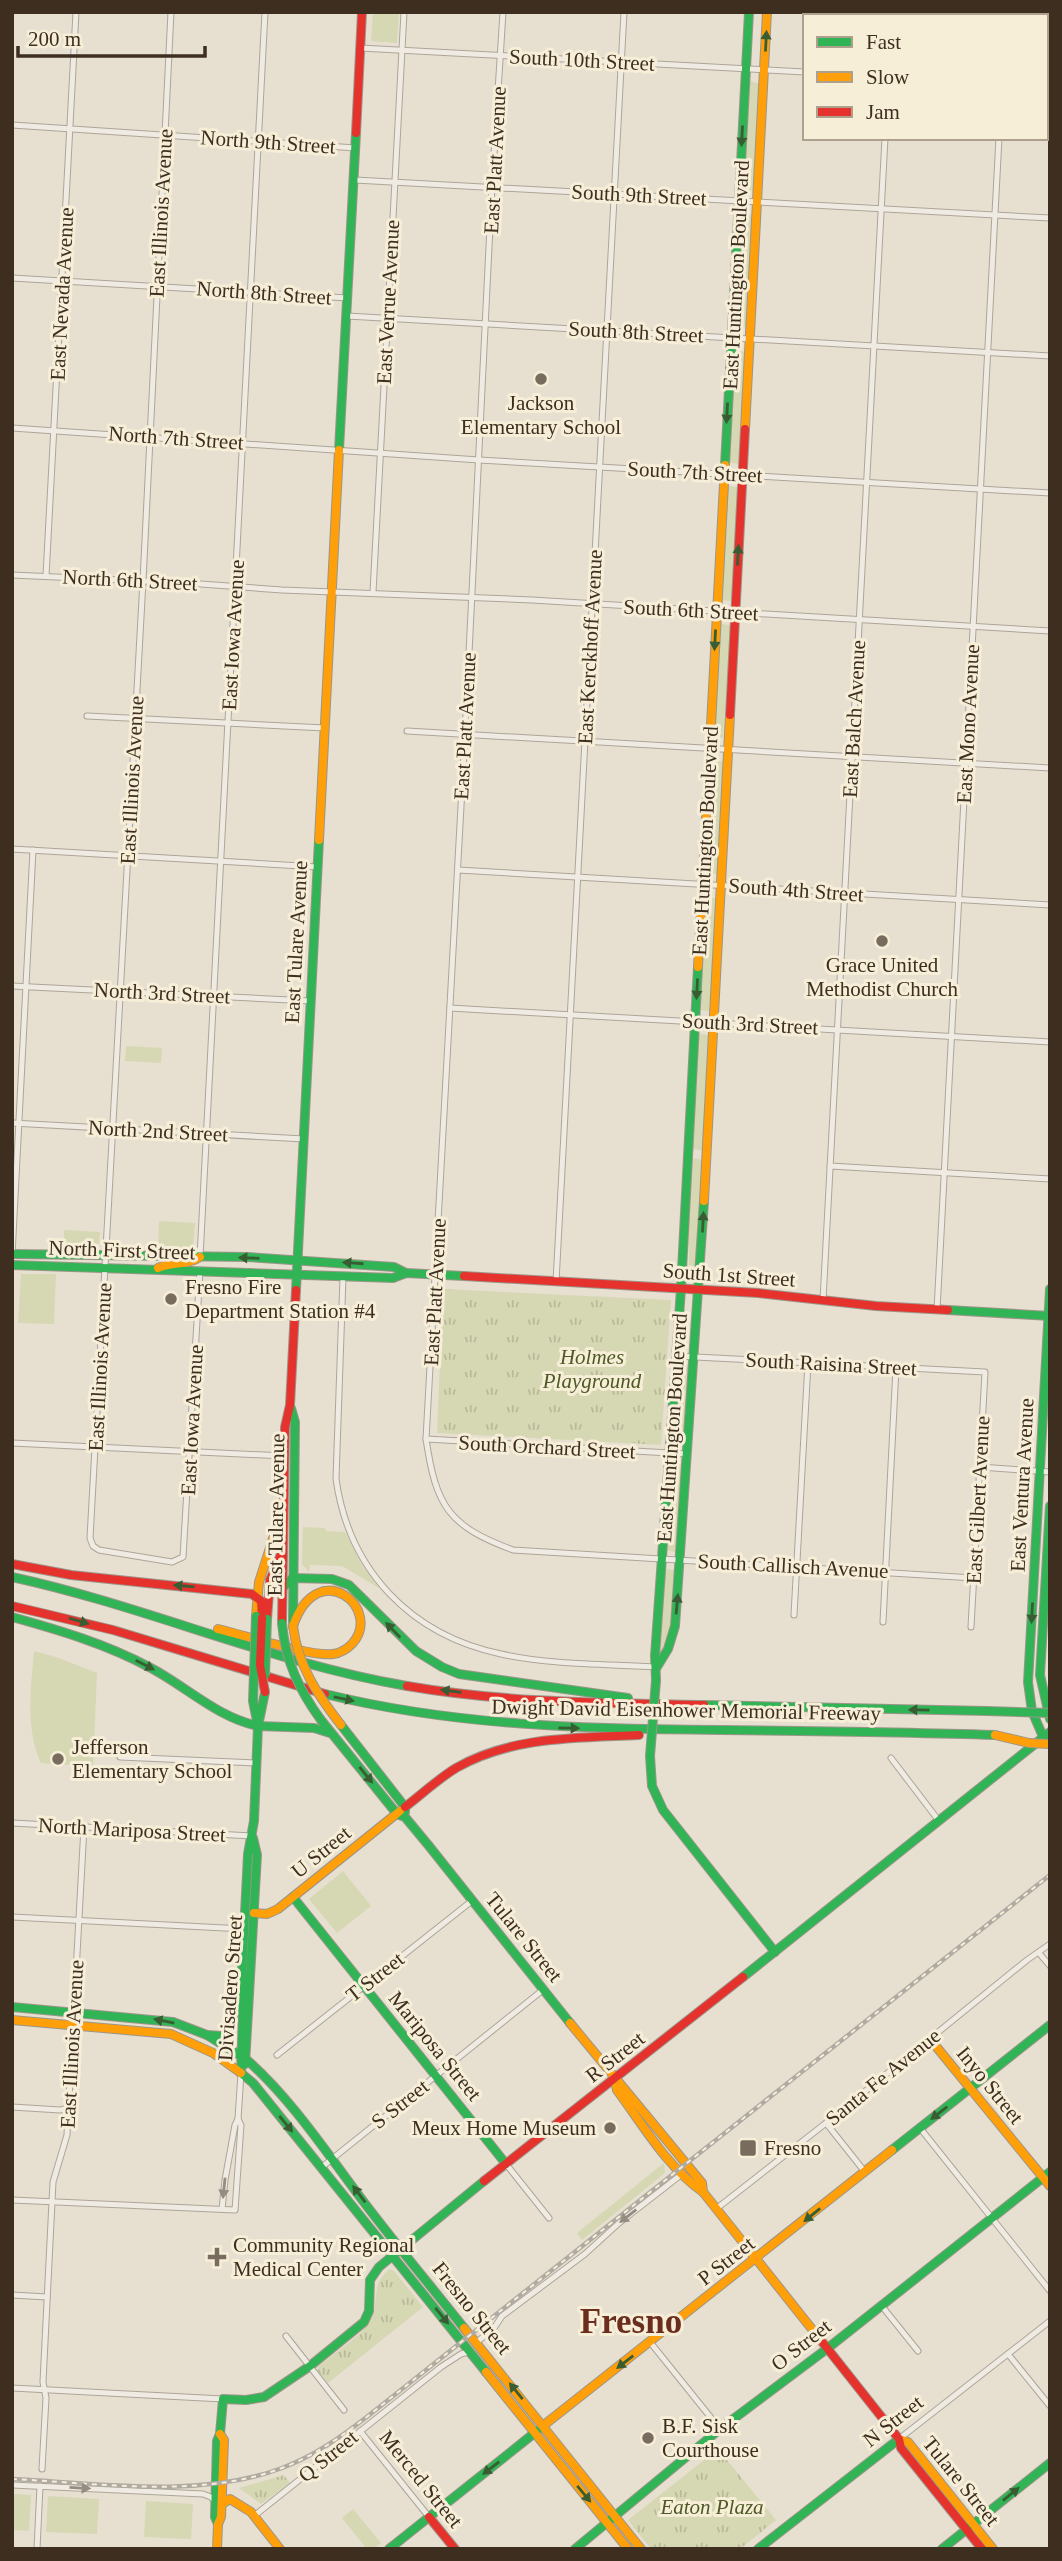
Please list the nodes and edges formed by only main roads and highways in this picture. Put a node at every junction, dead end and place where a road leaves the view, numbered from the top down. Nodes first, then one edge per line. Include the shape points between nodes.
1 (362, 12) edge
2 (749, 12) edge
3 (767, 12) edge
4 (688, 1154) junction
5 (706, 1155) junction
6 (12, 1254) edge
7 (200, 1257) junction
8 (298, 1260) junction
9 (12, 1265) edge
10 (157, 1268) junction
11 (406, 1273) junction
12 (297, 1274) junction
13 (681, 1289) junction
14 (1050, 1289) edge
15 (699, 1290) junction
16 (1049, 1316) edge
17 (290, 1405) junction
18 (287, 1419) junction
19 (295, 1454) junction
20 (284, 1456) junction
21 (1045, 1471) edge
22 (295, 1496) junction
23 (283, 1503) junction
24 (1050, 1506) edge
25 (295, 1524) junction
26 (284, 1549) junction
27 (12, 1564) edge
28 (1048, 1566) edge
29 (1034, 1576) junction
30 (12, 1577) edge
31 (293, 1578) junction
32 (282, 1588) junction
33 (257, 1596) junction
34 (12, 1606) edge
35 (144, 1611) junction
36 (12, 1617) edge
37 (261, 1618) junction
38 (282, 1623) joint
39 (293, 1624) junction
40 (657, 1667) junction
41 (1044, 1675) edge
42 (690, 1706) junction
43 (1050, 1713) edge
44 (1050, 1719) edge
45 (258, 1726) junction
46 (723, 1730) junction
47 (991, 1735) junction
48 (1048, 1736) edge
49 (336, 1737) junction
50 (1050, 1746) edge
51 (402, 1812) junction
52 (252, 1836) junction
53 (247, 1866) junction
54 (293, 1896) junction
55 (254, 1913) junction
56 (244, 1929) junction
57 (775, 1952) junction
58 (242, 1972) junction
59 (251, 1982) junction
60 (12, 2007) edge
61 (12, 2020) edge
62 (1050, 2025) edge
63 (207, 2035) junction
64 (930, 2039) road end
65 (243, 2057) junction
66 (241, 2073) junction
67 (615, 2080) junction
68 (970, 2088) junction
69 (506, 2164) junction
70 (1046, 2174) edge
71 (1050, 2186) edge
72 (703, 2192) junction
73 (401, 2248) junction
74 (393, 2255) junction
75 (756, 2259) junction
76 (828, 2348) junction
77 (544, 2425) junction
78 (535, 2432) junction
79 (220, 2434) junction
80 (899, 2439) junction
81 (1050, 2463) edge
82 (222, 2490) junction
83 (218, 2503) junction
84 (254, 2516) junction
85 (429, 2517) junction
86 (616, 2517) junction
87 (608, 2524) junction
88 (970, 2527) junction
89 (216, 2549) edge
90 (280, 2549) edge
91 (389, 2549) edge
92 (455, 2549) edge
93 (575, 2549) edge
94 (628, 2549) edge
95 (641, 2549) edge
96 (758, 2549) edge
97 (942, 2549) edge
98 (982, 2549) edge
99 (993, 2549) edge

1 - 8 main road, East Tulare Avenue
2 -> 4 main road, East Huntington Boulevard
5 -> 3 main road, East Huntington Boulevard
4 - 5 main road
4 - 13 main road, East Huntington Boulevard
15 -> 5 main road, East Huntington Boulevard
6 - 7 main road, North First Street
8 -> 7 main road, South 1st Street
7 - 10 main road via 194,1263 166,1263
11 -> 8 main road, South 1st Street via 394,1267
8 - 12 main road, East Tulare Avenue
9 - 10 main road, North First Street
10 - 12 main road, North First Street
11 - 12 main road, South 1st Street via 393,1278
11 - 13 main road, South 1st Street
12 - 17 main road, East Tulare Avenue
13 - 15 main road, South 1st Street
13 - 40 main road, East Huntington Boulevard
14 - 16 main road, East Ventura Avenue
15 - 16 main road, South 1st Street
40 -> 15 main road, East Huntington Boulevard via 672,1639 681,1560
16 - 21 main road, East Ventura Avenue
17 - 18 main road, East Tulare Avenue
17 - 19 main road, East Tulare Avenue
18 - 19 main road via 290,1450
18 - 20 main road, East Tulare Avenue
19 - 22 main road, East Tulare Avenue
20 - 22 main road
20 - 23 main road, East Tulare Avenue
21 - 29 main road, East Ventura Avenue
22 - 25 main road, East Tulare Avenue
23 - 26 main road, East Tulare Avenue
23 - 33 main road
24 - 28 main road, East Ventura Avenue
25 - 26 main road, Divisadero Street
25 - 31 main road, East Tulare Avenue
26 - 32 main road, East Tulare Avenue
26 - 37 main road, Divisadero Street
33 -> 27 main road
28 - 29 main road
28 - 41 main road, East Ventura Avenue
29 -> 48 main road, East Ventura Avenue via 1028,1682 1032,1711
30 - 35 main road, Dwight David Eisenhower Memorial Freeway
31 - 32 main road
31 - 39 main road, East Tulare Avenue
42 -> 31 main road via 459,1674 416,1651 349,1585 332,1579
32 - 38 main road, East Tulare Avenue
33 - 37 main road via 262,1603
34 -> 46 main road, Dwight David Eisenhower Memorial Freeway via 318,1693 414,1713 533,1726
35 - 39 main road via 327,1654 348,1647 362,1626 355,1602 330,1590 308,1597
42 -> 35 main road, Dwight David Eisenhower Memorial Freeway via 558,1702 416,1687 333,1671
36 -> 45 main road via 131,1658 242,1723
37 - 45 main road, Divisadero Street, bridge via 253,1701
37 - 45 main road, Divisadero Street, bridge via 260,1665 265,1692
38 - 49 main road, Tulare Street, bridge via 291,1672
39 - 51 main road, Tulare Street, bridge via 296,1653 311,1687
40 - 57 main road, East Huntington Boulevard, bridge via 652,1786 663,1810
41 - 44 main road, East Ventura Avenue
43 -> 42 main road, Dwight David Eisenhower Memorial Freeway, bridge
45 - 49 main road via 314,1728
45 - 52 main road, Divisadero Street
46 - 47 main road, Dwight David Eisenhower Memorial Freeway
46 - 51 main road, U Street via 512,1745 456,1768
47 - 48 main road, bridge
47 - 50 main road, bridge
48 - 50 main road, East Ventura Avenue
48 - 57 main road, R Street
49 -> 51 main road, Tulare Street
51 - 54 main road, U Street
51 - 67 main road, Tulare Street
52 - 53 main road, Divisadero Street
52 - 55 main road, Divisadero Street via 257,1855
53 - 55 main road
53 - 56 main road, Divisadero Street
54 - 55 main road, U Street via 272,1912
54 - 69 main road, Mariposa Street
55 - 59 main road, Divisadero Street
56 - 58 main road, Divisadero Street
56 - 59 main road
57 - 67 main road, R Street
58 - 63 main road via 232,2029 222,2036
58 - 65 main road, Divisadero Street
59 - 65 main road, Divisadero Street
63 -> 60 main road, Fresno Street via 159,2019
61 - 66 main road, Fresno Street via 171,2034 213,2053
62 - 68 main road, P Street
63 - 65 main road, Fresno Street
64 - 68 main road, Inyo Street
65 - 66 main road, Divisadero Street
73 -> 65 main road, Fresno Street via 267,2079
66 -> 74 main road, Fresno Street
67 - 69 main road, R Street
67 - 72 main road, Tulare Street via 702,2183
67 - 72 main road, Tulare Street via 617,2091 682,2174
68 - 70 main road, Inyo Street
68 -> 75 main road, P Street
69 - 73 main road, R Street
70 - 71 main road, Inyo Street
70 - 76 main road, O Street
72 - 75 main road, Tulare Street
73 - 74 main road, R Street
77 -> 73 main road, Fresno Street
74 -> 78 main road, Fresno Street
74 - 79 main road, R Street via 370,2280 364,2322 264,2397 223,2399
75 - 76 main road, Tulare Street
75 -> 77 main road, P Street
76 - 80 main road, Tulare Street
76 - 86 main road, O Street via 720,2429
77 - 78 main road, P Street
77 - 86 main road, Fresno Street
78 -> 85 main road, P Street
78 -> 87 main road, Fresno Street
79 - 82 main road via 224,2440
79 - 83 main road
80 - 88 main road, Tulare Street via 908,2442
80 - 96 main road, N Street
88 -> 81 main road
82 - 83 main road
82 - 84 main road via 244,2499
83 - 84 main road via 235,2500
83 - 89 main road
84 - 90 main road
85 - 91 main road, P Street
85 - 92 main road, Merced Street
86 - 87 main road, O Street
86 - 95 main road, Fresno Street
87 - 93 main road, O Street
87 - 94 main road, Fresno Street
88 - 97 main road
88 - 98 main road, Tulare Street
88 - 99 main road, Tulare Street

